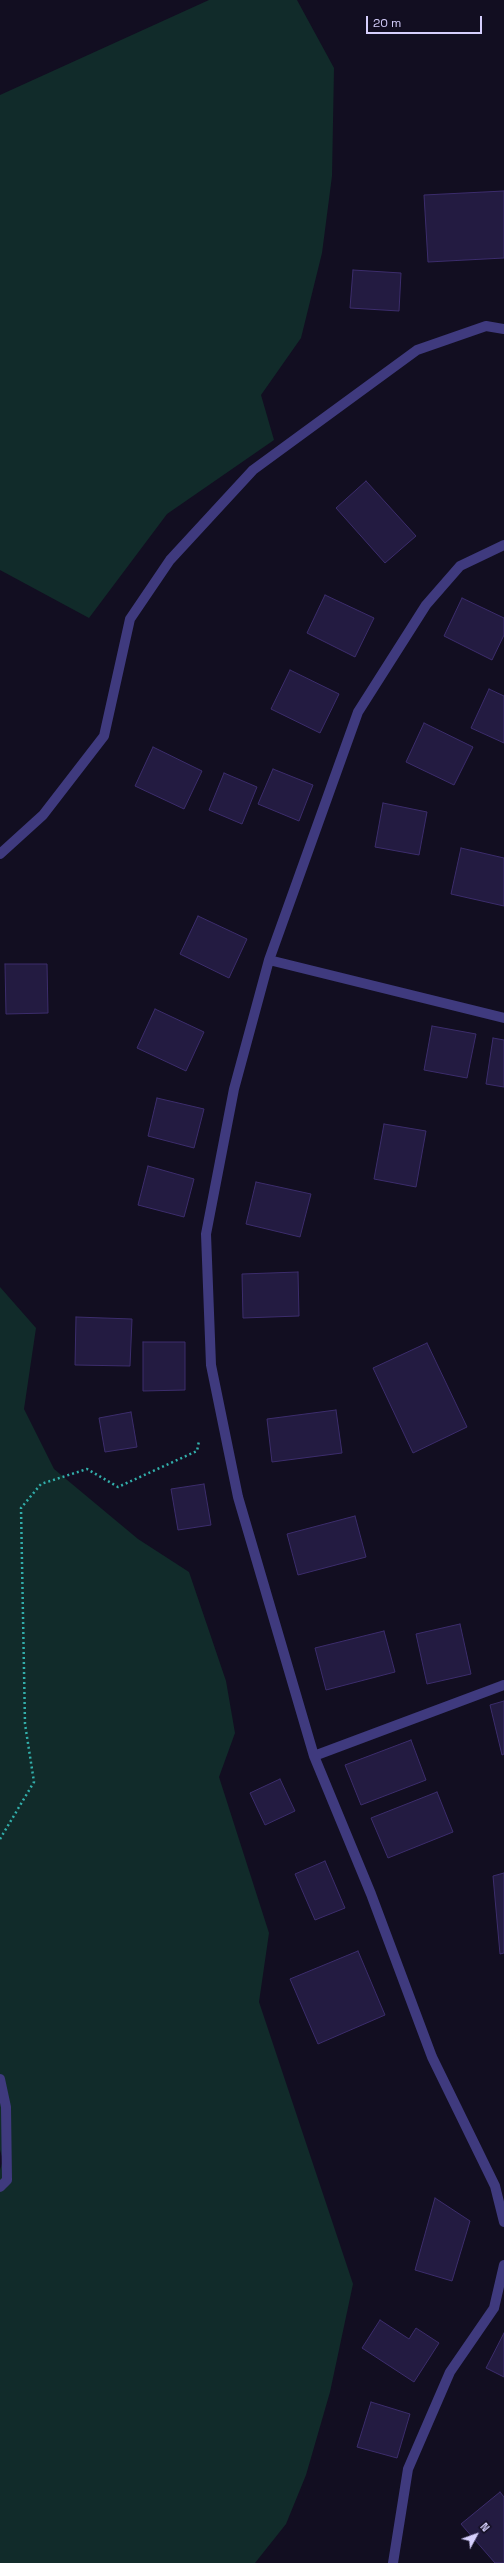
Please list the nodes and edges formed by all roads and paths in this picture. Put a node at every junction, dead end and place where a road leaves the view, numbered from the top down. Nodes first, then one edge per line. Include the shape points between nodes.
1 (504, 329) edge
2 (504, 545) edge
3 (0, 854) edge
4 (269, 960) junction
5 (504, 1018) edge
6 (200, 1436) dead end
7 (504, 1684) edge
8 (314, 1756) junction
9 (0, 1839) edge
10 (0, 2079) edge
11 (0, 2188) edge
12 (504, 2222) edge
13 (504, 2265) edge
14 (393, 2563) edge

1 - 3 street via 486,326 417,350 253,470 170,560 130,619 104,736 42,815
2 - 4 street via 460,566 426,605 358,712
4 - 5 street
4 - 8 street via 234,1089 206,1234 211,1365 238,1497
6 - 9 path via 197,1452 118,1487 87,1469 41,1484 21,1508 25,1724 34,1782
7 - 8 street
8 - 12 street via 371,1894 432,2056 495,2186
10 - 11 street via 6,2107 7,2180
13 - 14 street via 494,2308 450,2372 408,2469

